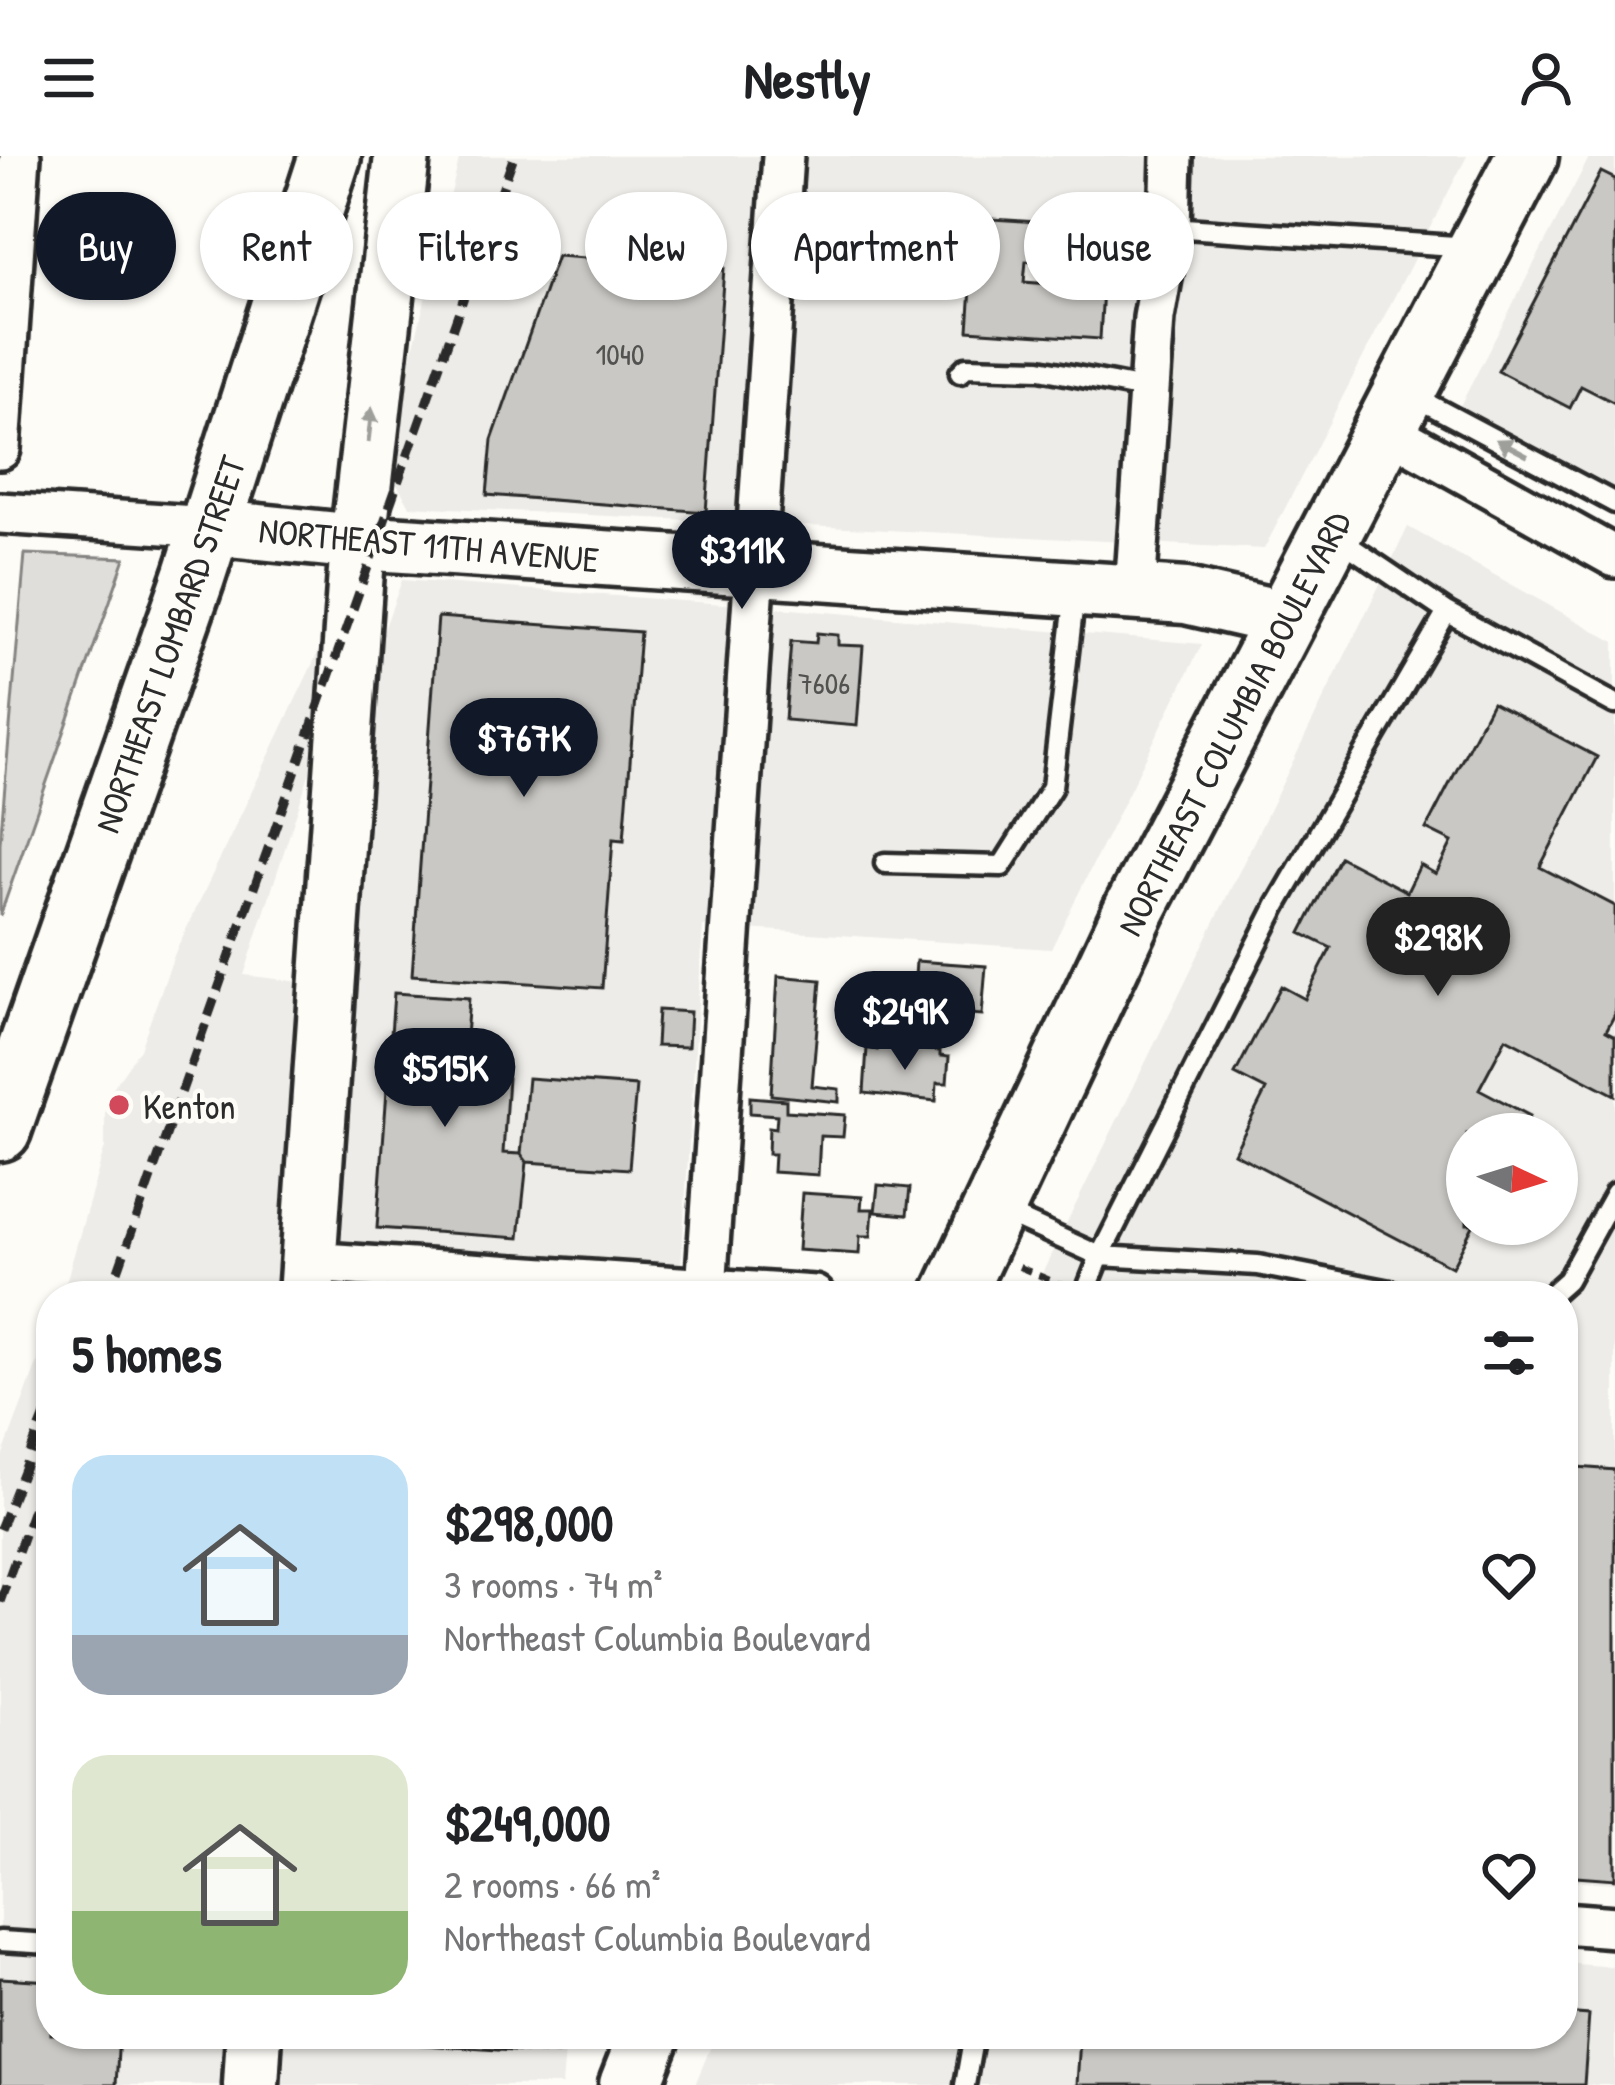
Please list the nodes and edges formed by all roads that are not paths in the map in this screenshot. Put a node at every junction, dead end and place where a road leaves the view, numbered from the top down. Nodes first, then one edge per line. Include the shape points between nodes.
1 (20, 156) edge
2 (330, 156) edge
3 (402, 156) edge
4 (783, 156) edge
5 (1172, 156) edge
6 (1527, 156) edge
7 (1170, 192) edge
8 (1194, 229) edge
9 (1479, 248) junction
10 (1157, 300) edge
11 (960, 373) dead end
12 (1149, 390) junction
13 (1395, 410) junction
14 (0, 448) edge
15 (1615, 503) edge
16 (0, 513) edge
17 (209, 527) junction
18 (1332, 535) junction
19 (358, 542) junction
20 (1615, 557) edge
21 (756, 568) junction
22 (1075, 588) junction
23 (1135, 592) junction
24 (1448, 612) junction
25 (1286, 619) junction
26 (1615, 704) edge
27 (885, 863) dead end
28 (10, 1064) edge
29 (0, 1130) edge
30 (1615, 1193) edge
31 (993, 1208) junction
32 (1100, 1256) junction
33 (307, 1279) edge
34 (387, 1281) edge
35 (707, 1281) edge
36 (960, 1281) edge
37 (1090, 1281) edge
38 (1341, 1281) edge
39 (1566, 1281) edge
40 (1578, 1924) edge
41 (1615, 1927) edge
42 (0, 1941) edge
43 (36, 1943) edge
44 (253, 2049) edge
45 (644, 2049) edge
46 (971, 2049) edge
47 (250, 2085) edge
48 (630, 2085) edge
49 (965, 2085) edge

1 - 14 street
2 - 17 main road, NORTHEAST LOMBARD STREET
19 -> 3 street
4 - 21 street
5 - 7 street
6 - 9 main road, NORTHEAST COLUMBIA BOULEVARD
8 - 9 lane
9 - 13 main road, NORTHEAST COLUMBIA BOULEVARD
10 - 12 street
11 - 12 lane via 1040,369
12 - 23 street
15 -> 13 lane
13 - 18 main road, NORTHEAST COLUMBIA BOULEVARD
13 - 20 street
16 - 17 street, NORTHEAST 11TH AVENUE
17 - 19 street, NORTHEAST 11TH AVENUE
17 - 28 main road, NORTHEAST LOMBARD STREET
18 - 24 lane
18 - 25 main road, NORTHEAST COLUMBIA BOULEVARD
19 - 21 street, NORTHEAST 11TH AVENUE
19 - 33 street
21 - 22 street, NORTHEAST 11TH AVENUE
21 - 35 street
22 - 23 street, NORTHEAST 11TH AVENUE
22 - 27 lane via 1052,787 1002,866
23 - 25 street, NORTHEAST 11TH AVENUE via 1214,599
24 - 26 lane
24 - 32 lane via 1277,904
25 - 31 main road, NORTHEAST COLUMBIA BOULEVARD
28 - 29 main road, NORTHEAST LOMBARD STREET
30 - 39 lane
31 - 32 lane
31 - 36 main road, NORTHEAST COLUMBIA BOULEVARD
32 - 37 lane
32 - 38 lane via 1258,1264
33 - 34 street
40 - 41 street
42 - 43 lane
44 - 47 street
45 - 48 main road
46 - 49 lane

